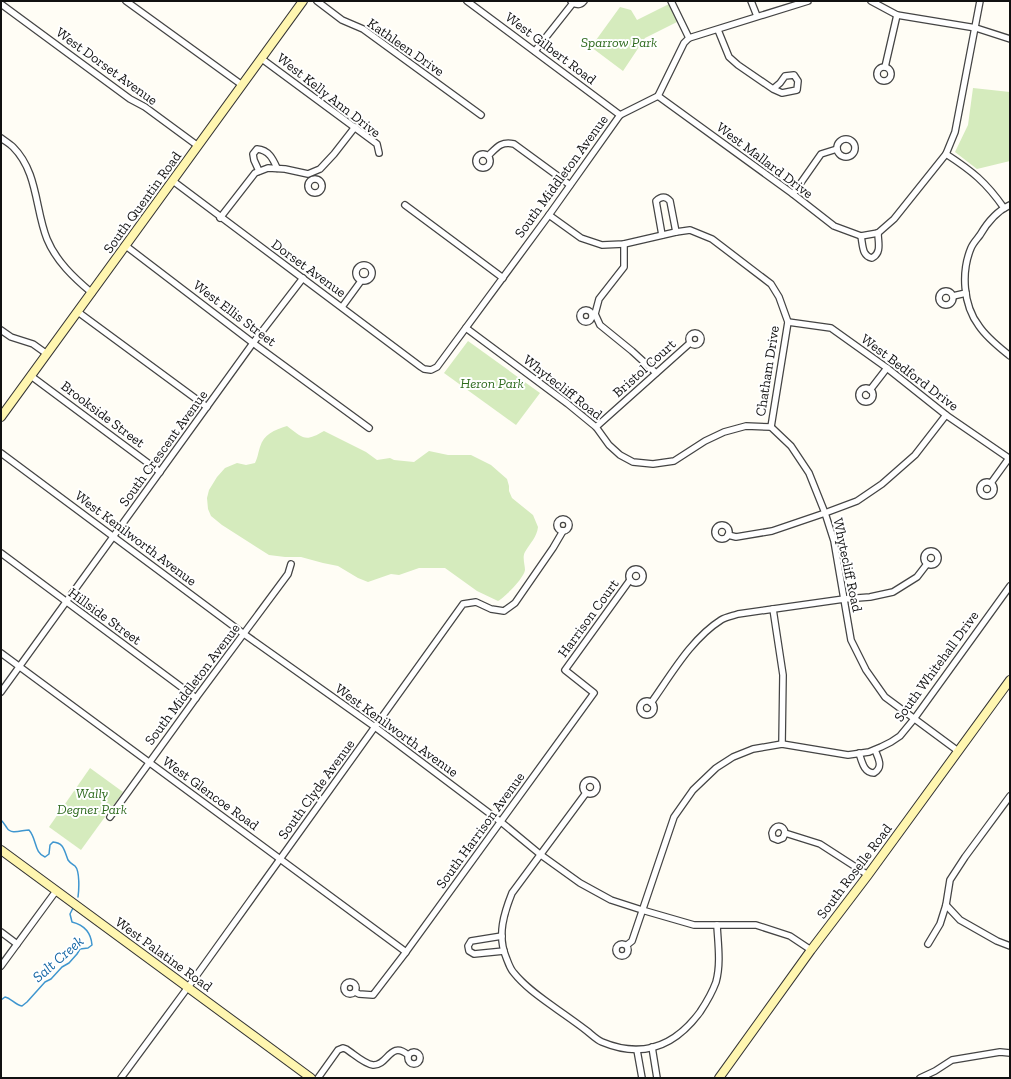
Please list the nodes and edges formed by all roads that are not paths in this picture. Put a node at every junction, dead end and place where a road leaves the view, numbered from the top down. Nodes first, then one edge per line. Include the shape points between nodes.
1 (126, 1) edge
2 (303, 1) edge
3 (317, 1) edge
4 (584, 1) edge
5 (671, 1) edge
6 (751, 1) edge
7 (808, 1) edge
8 (871, 1) edge
9 (980, 1) edge
10 (471, 2) edge
11 (572, 2) edge
12 (1, 4) edge
13 (897, 15) junction
14 (757, 16) junction
15 (976, 28) junction
16 (718, 30) junction
17 (689, 38) junction
18 (1010, 38) edge
19 (536, 52) junction
20 (262, 59) junction
21 (885, 67) dead end
22 (242, 85) junction
23 (773, 89) dead end
24 (658, 96) junction
25 (620, 114) junction
26 (480, 115) dead end
27 (355, 127) junction
28 (1, 138) edge
29 (198, 146) junction
30 (837, 149) dead end
31 (379, 153) dead end
32 (946, 154) junction
33 (488, 156) dead end
34 (277, 168) junction
35 (259, 171) junction
36 (312, 172) junction
37 (314, 179) dead end
38 (173, 181) junction
39 (570, 185) junction
40 (793, 194) junction
41 (405, 205) dead end
42 (1007, 207) edge
43 (549, 215) junction
44 (220, 218) junction
45 (676, 232) junction
46 (878, 233) junction
47 (662, 235) junction
48 (861, 236) junction
49 (624, 244) junction
50 (126, 246) junction
51 (303, 278) junction
52 (503, 278) junction
53 (361, 281) dead end
54 (92, 293) junction
55 (966, 293) junction
56 (953, 296) dead end
57 (342, 307) junction
58 (78, 312) junction
59 (788, 322) junction
60 (466, 328) junction
61 (1, 330) edge
62 (253, 343) junction
63 (690, 343) dead end
64 (47, 354) junction
65 (1010, 356) edge
66 (887, 368) junction
67 (431, 370) joint
68 (656, 373) junction
69 (31, 376) junction
70 (870, 390) dead end
71 (208, 407) junction
72 (946, 415) junction
73 (1, 417) edge
74 (771, 427) junction
75 (369, 428) dead end
76 (596, 428) junction
77 (1, 453) edge
78 (1010, 458) edge
79 (160, 472) junction
80 (991, 483) dead end
81 (825, 513) junction
82 (562, 531) dead end
83 (728, 535) dead end
84 (113, 537) junction
85 (1, 554) edge
86 (291, 564) dead end
87 (927, 564) dead end
88 (630, 580) dead end
89 (1010, 586) edge
90 (844, 599) junction
91 (66, 602) junction
92 (773, 609) junction
93 (244, 634) junction
94 (1, 653) edge
95 (20, 667) junction
96 (565, 670) joint
97 (1010, 680) edge
98 (1, 692) edge
99 (196, 698) junction
100 (651, 703) dead end
101 (914, 719) junction
102 (375, 727) junction
103 (782, 744) junction
104 (875, 750) junction
105 (958, 751) junction
106 (859, 754) junction
107 (149, 762) junction
108 (586, 793) dead end
109 (1010, 796) edge
110 (110, 817) dead end
111 (501, 822) junction
112 (786, 833) dead end
113 (1, 850) edge
114 (541, 855) junction
115 (280, 858) junction
116 (868, 874) junction
117 (56, 891) junction
118 (946, 905) junction
119 (642, 910) junction
120 (717, 925) junction
121 (1, 932) edge
122 (502, 936) junction
123 (17, 944) junction
124 (928, 944) dead end
125 (627, 946) dead end
126 (1010, 946) edge
127 (811, 950) junction
128 (504, 951) junction
129 (406, 952) junction
130 (1, 966) edge
131 (188, 987) junction
132 (355, 992) dead end
133 (652, 1047) junction
134 (637, 1050) junction
135 (1010, 1053) edge
136 (408, 1054) dead end
137 (121, 1078) edge
138 (311, 1078) edge
139 (318, 1078) edge
140 (642, 1078) edge
141 (657, 1078) edge
142 (719, 1078) edge
143 (920, 1078) edge

1 - 22 street
2 - 20 main road, South Quentin Road
3 - 26 street, Kathleen Drive via 342,20 363,30
4 - 11 street via 579,5
5 - 17 street
6 - 14 street
7 - 14 street
8 - 13 street
9 - 15 street
10 - 19 street, West Gilbert Road
11 - 19 street
12 - 29 street, West Dorset Avenue
13 - 15 street
13 - 21 street
14 - 16 street
15 - 18 street
15 - 32 street via 955,132
16 - 17 street
16 - 23 street via 729,56
17 - 24 street via 684,43
19 - 25 street, West Gilbert Road
20 - 22 main road, South Quentin Road
20 - 27 street, West Kelly Ann Drive
22 - 29 main road, South Quentin Road
24 - 25 street, South Middleton Avenue
24 - 40 street, West Mallard Drive
25 - 39 street, South Middleton Avenue
27 - 31 street, West Kelly Ann Drive via 376,144
27 - 36 street via 334,154
28 - 54 street via 13,147 31,177 42,226 55,255
29 - 38 main road, South Quentin Road
30 - 40 street via 821,154
32 - 42 street via 969,169
32 - 46 street via 894,219
33 - 39 street via 501,144 514,144
34 - 35 street
34 - 35 street via 269,154 257,149 253,154
34 - 36 street via 308,174
35 - 44 street
36 - 37 street
38 - 44 street, Dorset Avenue
38 - 50 main road, South Quentin Road
39 - 43 street, South Middleton Avenue
40 - 48 street, West Mallard Drive via 834,226
41 - 52 street
42 - 55 street via 987,224 972,247 964,271
43 - 49 street, Chatham Drive via 580,238 602,245
43 - 52 street, South Middleton Avenue
44 - 51 street, Dorset Avenue
45 - 47 street, Chatham Drive
45 - 47 street via 670,201 663,197 656,201
45 - 59 street, Chatham Drive via 690,230 712,239 771,284
46 - 48 street
46 - 48 street via 879,251 872,258 864,253
47 - 49 street, Chatham Drive
49 - 68 street via 624,267 599,299 594,314 600,325
50 - 54 main road, South Quentin Road
50 - 62 street, West Ellis Street
51 - 57 street, Dorset Avenue
51 - 62 street, South Crescent Avenue
52 - 60 street, South Middleton Avenue
53 - 57 street
54 - 58 main road, South Quentin Road
55 - 56 street
55 - 65 street via 969,308 979,326
57 - 67 street, Dorset Avenue via 424,369
58 - 64 main road, South Quentin Road
58 - 71 street
59 - 66 street, West Bedford Drive via 831,328
59 - 74 street, Chatham Drive
60 - 67 street, South Middleton Avenue via 437,367
60 - 76 street, Whytecliff Road
61 - 64 street via 11,337 33,344
62 - 71 street, South Crescent Avenue
62 - 75 street, West Ellis Street
63 - 68 street, Bristol Court
64 - 69 main road, South Quentin Road
66 - 70 street
66 - 72 street, West Bedford Drive
68 - 76 street, Bristol Court
69 - 73 main road, South Quentin Road
69 - 79 street, Brookside Street
71 - 79 street, South Crescent Avenue
72 - 78 street, West Bedford Drive
72 - 81 street via 914,455 882,484 856,500
74 - 76 street, Whytecliff Road via 746,426 724,432 674,461 652,464 634,462 620,455
74 - 81 street, Whytecliff Road via 791,446 808,473
77 - 84 street, West Kenilworth Avenue
78 - 80 street
79 - 84 street, South Crescent Avenue
81 - 83 street via 772,531 736,538
81 - 90 street, Whytecliff Road via 834,541
82 - 102 street, South Clyde Avenue via 515,603 504,611 491,610 476,602 463,604
84 - 91 street, South Crescent Avenue
84 - 93 street, West Kenilworth Avenue
85 - 91 street, Hillside Street
86 - 93 street, South Middleton Avenue via 288,574
87 - 90 street via 917,577 893,592
88 - 96 street, Harrison Court
89 - 101 street, South Whitehall Drive
90 - 92 street
90 - 101 street, Whytecliff Road via 851,640 866,670 885,697
91 - 95 street, South Crescent Avenue
91 - 99 street, Hillside Street
92 - 100 street via 738,614 722,619 710,628 693,644
92 - 103 street via 783,675
93 - 99 street, South Middleton Avenue
93 - 102 street, West Kenilworth Avenue
94 - 95 street, West Glencoe Road
95 - 98 street, South Crescent Avenue
95 - 107 street, West Glencoe Road
96 - 111 street, South Harrison Avenue via 594,693
97 - 105 main road, South Roselle Road
99 - 107 street, South Middleton Avenue
101 - 104 street, South Whitehall Drive via 900,736
101 - 105 street, Whytecliff Road
102 - 111 street, West Kenilworth Avenue
102 - 115 street, South Clyde Avenue
103 - 106 street, South Whitehall Drive via 841,754
103 - 119 street, South Whitehall Drive via 753,749 733,757 716,768 693,790 674,817
104 - 106 street, South Whitehall Drive
104 - 106 street via 880,765 874,774 865,769
105 - 116 main road, South Roselle Road
107 - 110 street, South Middleton Avenue
107 - 115 street, West Glencoe Road
108 - 114 street
109 - 118 street via 950,880
111 - 114 street, West Kenilworth Avenue
111 - 129 street, South Harrison Avenue
112 - 116 street via 820,844
113 - 117 main road, West Palatine Road
114 - 119 street, West Kenilworth Avenue via 580,883 611,900
114 - 122 street via 512,893 505,911
115 - 129 street, West Glencoe Road
115 - 131 street, South Clyde Avenue
116 - 127 main road, South Roselle Road
117 - 123 street
117 - 131 main road, West Palatine Road
118 - 124 street via 940,924
118 - 126 street via 960,920
119 - 120 street, West Kenilworth Avenue via 694,924
119 - 125 street, South Whitehall Drive via 632,941
120 - 127 street, West Kenilworth Avenue via 756,925 790,936
120 - 133 street via 719,960 716,983 706,1004 678,1036
121 - 123 street
122 - 128 street
122 - 128 street via 472,941 468,946 474,954
123 - 130 street
127 - 142 main road, South Roselle Road
128 - 134 street via 513,973 601,1042
129 - 132 street, South Harrison Avenue via 373,995
131 - 137 street, South Clyde Avenue
131 - 138 main road, West Palatine Road
133 - 134 street
133 - 141 street
134 - 140 street
135 - 143 street via 1000,1052 952,1060
136 - 139 street via 397,1050 379,1064 372,1065 343,1048 338,1050

